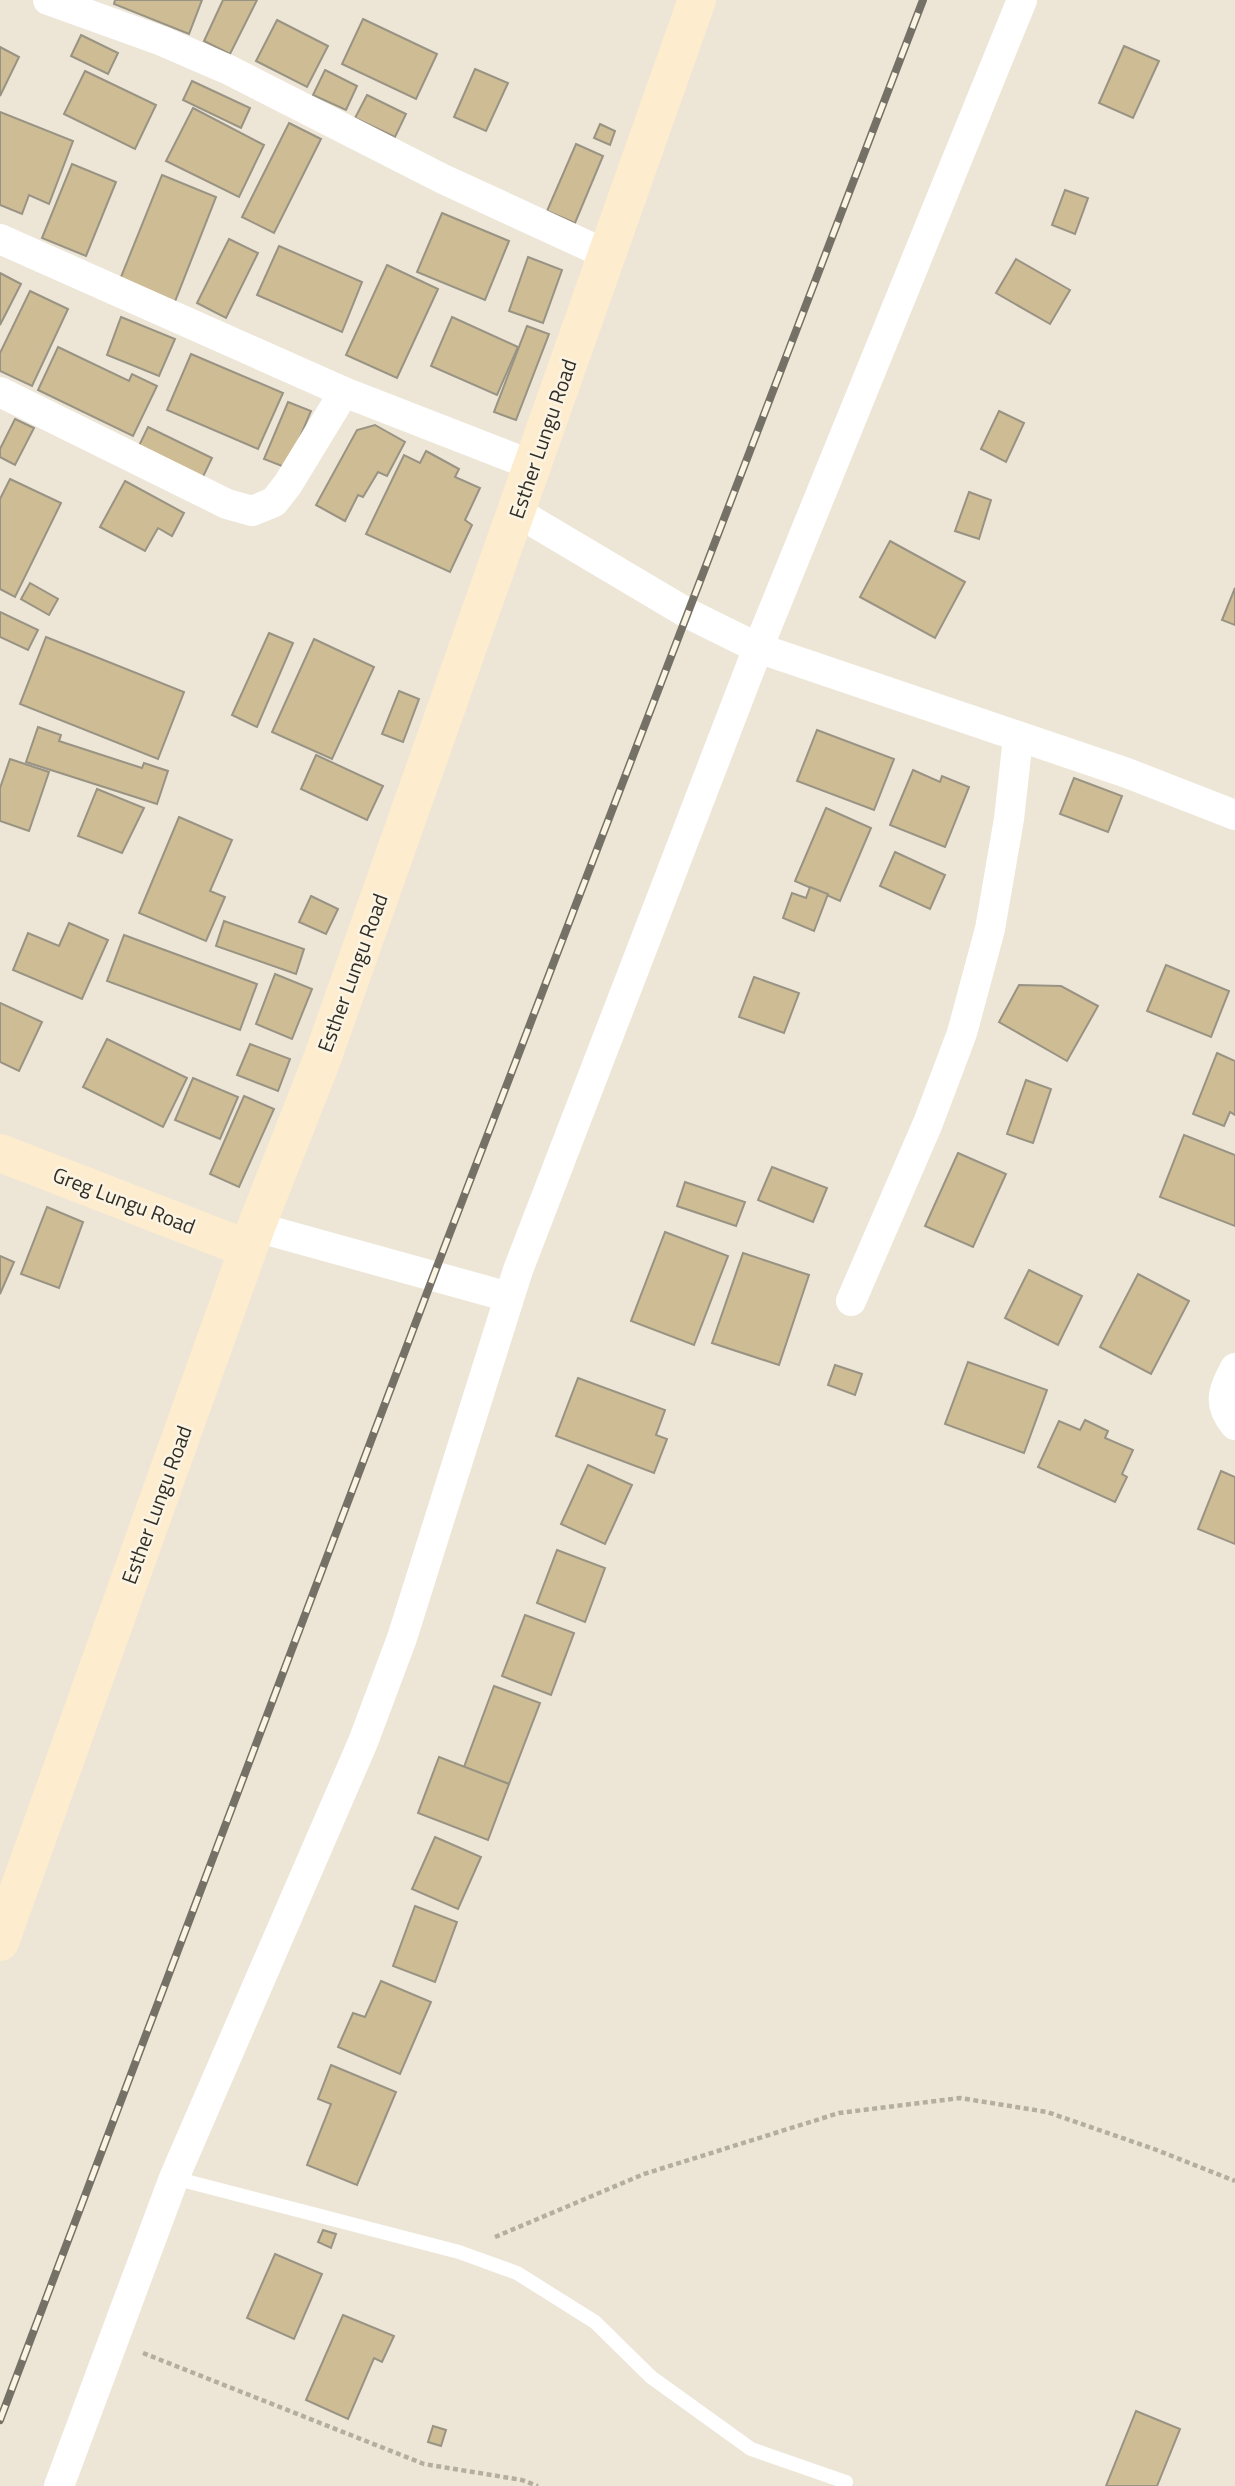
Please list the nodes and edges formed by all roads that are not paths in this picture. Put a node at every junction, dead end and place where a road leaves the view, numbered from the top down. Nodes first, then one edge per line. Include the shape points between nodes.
1 (48, 0) edge
2 (697, 0) edge
3 (1022, 0) edge
4 (0, 239) edge
5 (608, 255) junction
6 (0, 392) edge
7 (344, 392) junction
8 (534, 466) junction
9 (517, 512) junction
10 (758, 648) junction
11 (1018, 738) junction
12 (1235, 815) edge
13 (0, 1153) edge
14 (252, 1238) junction
15 (509, 1297) junction
16 (851, 1301) dead end
17 (1235, 1368) edge
18 (1235, 1425) edge
19 (7, 1900) edge
20 (0, 1942) edge
21 (174, 2178) junction
22 (846, 2482) dead end
23 (59, 2486) edge

1 - 5 street via 229,70
2 - 5 street, Esther Lungu Road
3 - 10 street
4 - 7 street
5 - 8 street, Esther Lungu Road
6 - 7 street via 227,504 252,511 274,502 288,484
7 - 8 street
8 - 9 street, Esther Lungu Road
9 - 10 street via 687,613
9 - 14 street, Esther Lungu Road via 321,1062
10 - 11 street
10 - 15 street
11 - 12 street
11 - 16 street via 990,929 962,1033 929,1123
13 - 14 street, Greg Lungu Road
14 - 15 street
14 - 19 street, Esther Lungu Road
15 - 21 street via 401,1638 363,1742
17 - 18 street via 1223,1395 1224,1413
19 - 20 street, Esther Lungu Road
21 - 22 lane via 459,2252 517,2273 595,2322 651,2378 751,2449
21 - 23 street

